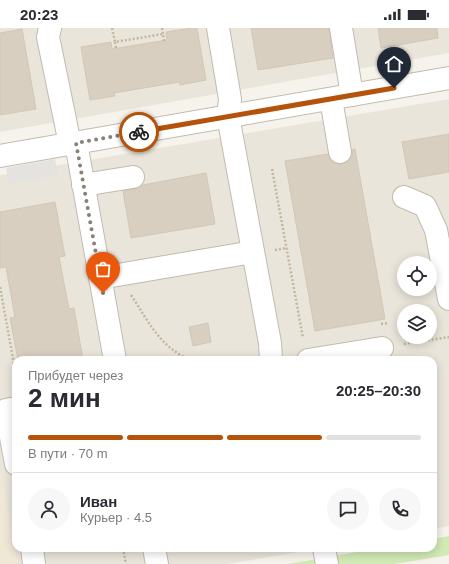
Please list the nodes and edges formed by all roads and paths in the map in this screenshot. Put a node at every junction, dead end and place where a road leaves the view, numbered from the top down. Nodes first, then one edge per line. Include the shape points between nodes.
1 (50, 28) edge
2 (112, 28) edge
3 (162, 28) edge
4 (218, 28) edge
5 (341, 28) edge
6 (163, 34) junction
7 (164, 41) dead end
8 (115, 42) junction
9 (116, 48) dead end
10 (449, 78) edge
11 (342, 97) junction
12 (228, 116) junction
13 (73, 144) junction
14 (340, 152) dead end
15 (0, 156) edge
16 (272, 169) dead end
17 (133, 176) dead end
18 (83, 185) junction
19 (404, 197) dead end
20 (443, 229) edge
21 (253, 252) junction
22 (106, 277) junction
23 (0, 287) edge
24 (449, 299) edge
25 (388, 322) dead end
26 (380, 324) dead end
27 (311, 336) dead end
28 (449, 337) edge
29 (382, 348) joint
30 (13, 356) edge
31 (115, 356) edge
32 (181, 356) edge
33 (271, 356) edge
34 (333, 356) edge
35 (12, 409) edge
36 (12, 442) edge
37 (12, 464) edge
38 (0, 465) edge
39 (32, 552) edge
40 (124, 552) edge
41 (155, 552) edge
42 (325, 552) edge
43 (34, 564) edge
44 (126, 564) edge
45 (157, 564) edge
46 (327, 564) edge

1 - 13 street via 48,37
2 - 8 path
3 - 6 path
4 - 12 street via 230,99
5 - 11 street
6 - 7 path
6 - 8 path
8 - 9 path
10 - 11 street
11 - 12 street
11 - 14 street
12 - 13 street
12 - 21 street
13 - 15 street
13 - 18 street
16 - 27 path via 303,338
17 - 18 street
18 - 22 street
19 - 20 street via 425,206
20 - 24 street
21 - 22 street
21 - 33 street
22 - 31 street
22 - 32 path via 131,295 158,337
23 - 30 path
25 - 26 path
28 - 29 path
29 - 34 street
35 - 36 street via 6,410
37 - 38 street
39 - 43 street
40 - 44 path
41 - 45 street
42 - 46 street

